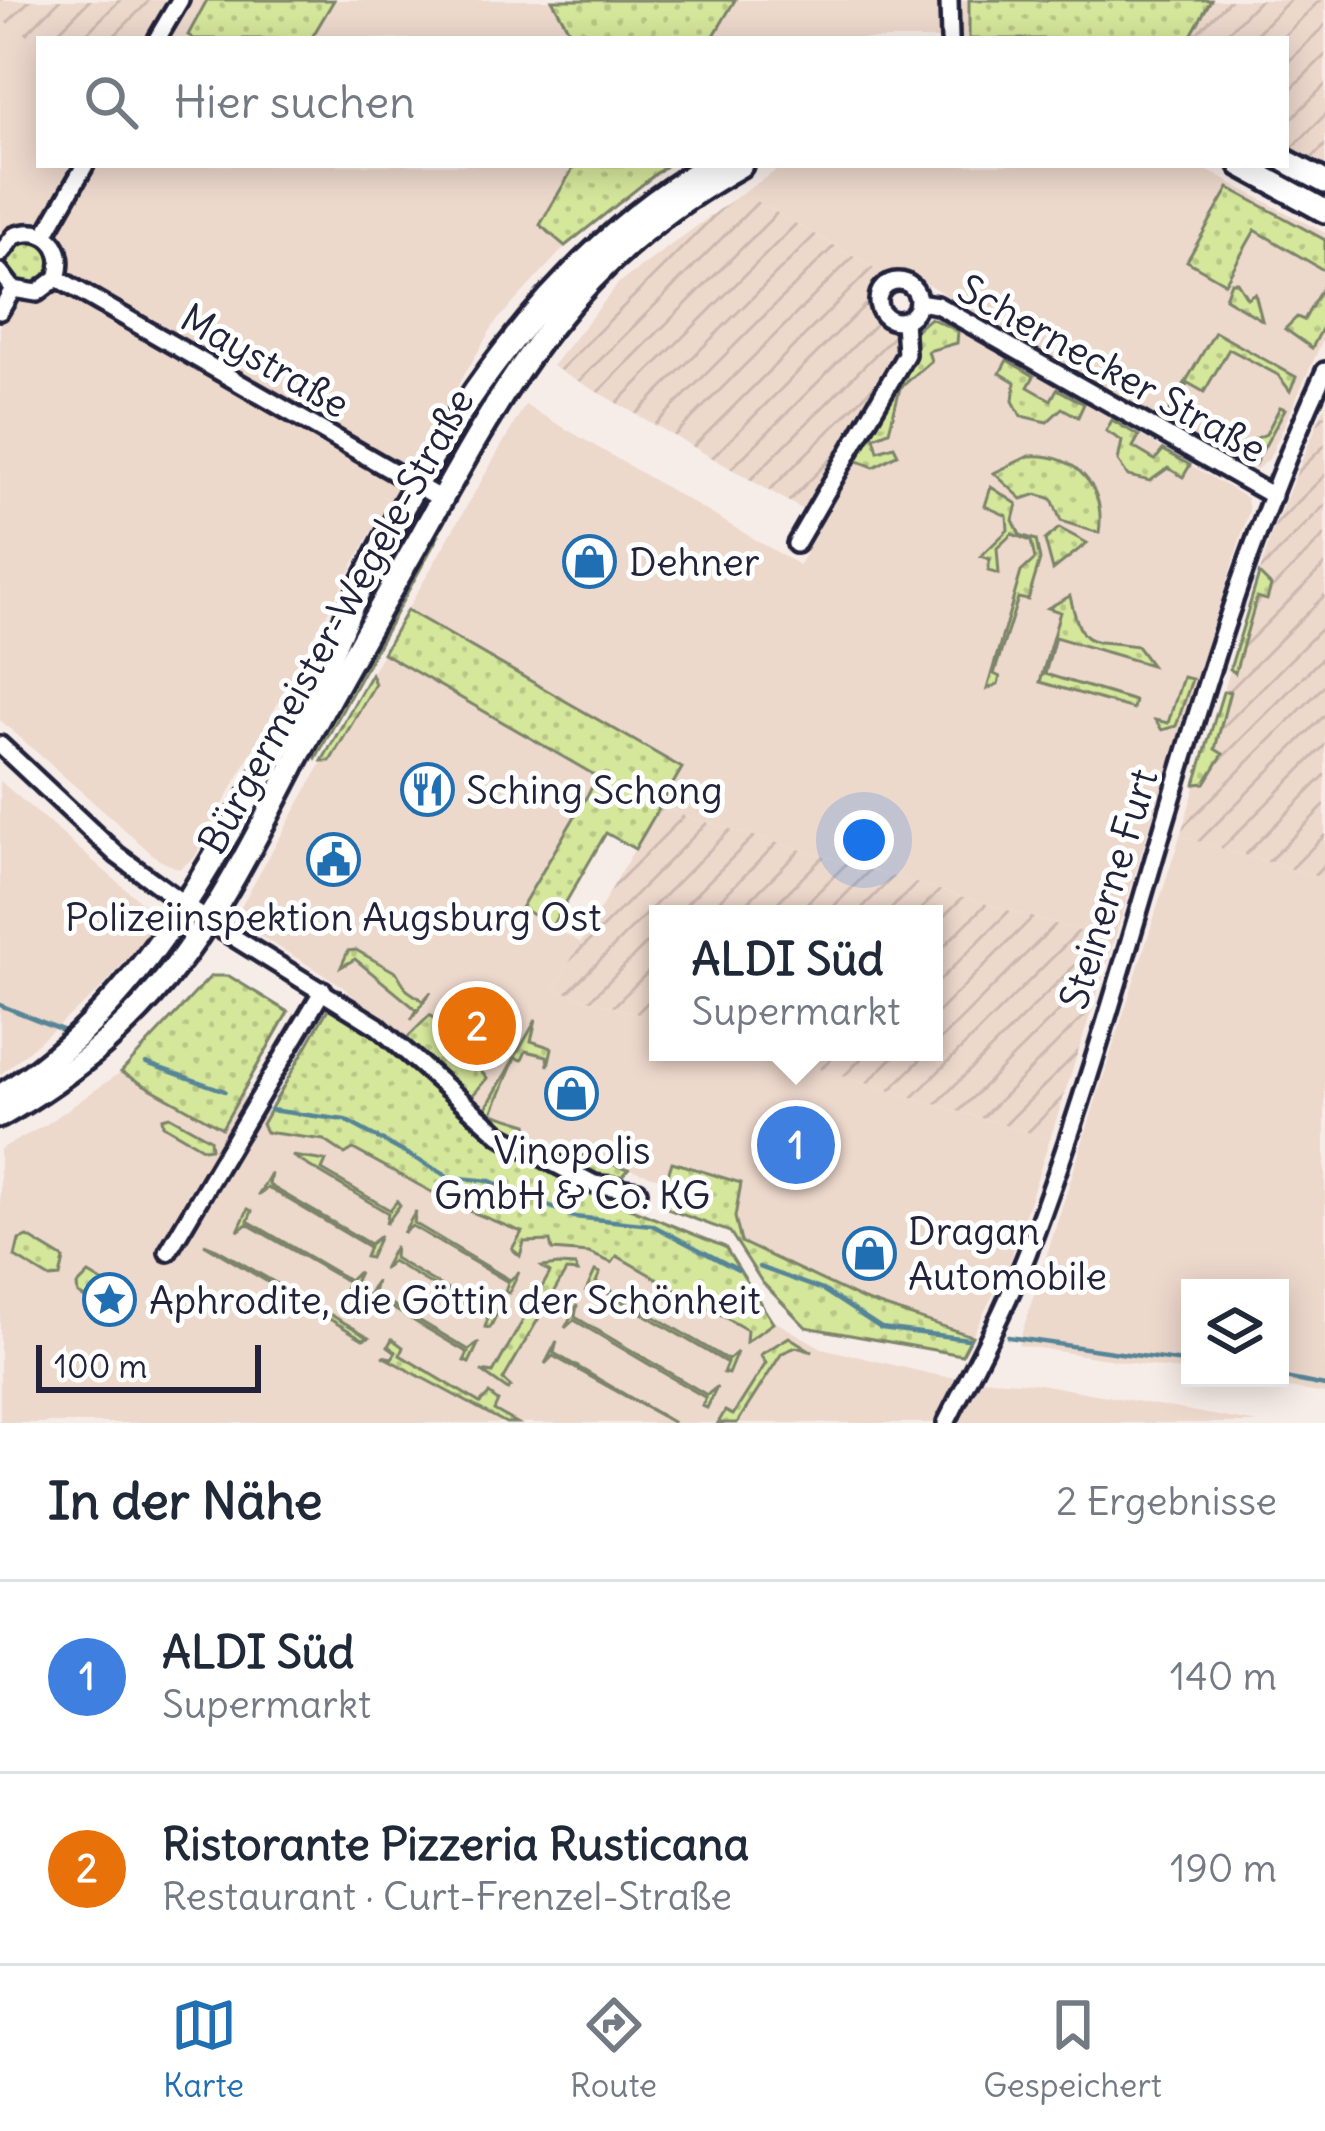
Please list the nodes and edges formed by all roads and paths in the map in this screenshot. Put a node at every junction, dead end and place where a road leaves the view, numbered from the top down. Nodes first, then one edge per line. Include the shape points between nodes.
1 (180, 0) edge
2 (949, 0) edge
3 (159, 36) edge
4 (950, 36) edge
5 (1289, 163) edge
6 (83, 168) edge
7 (705, 168) edge
8 (736, 168) edge
9 (1246, 168) edge
10 (1325, 182) edge
11 (1325, 212) edge
12 (44, 235) junction
13 (0, 254) edge
14 (0, 272) edge
15 (57, 278) junction
16 (13, 289) junction
17 (918, 302) junction
18 (0, 311) edge
19 (904, 320) junction
20 (1325, 371) edge
21 (418, 486) junction
22 (1273, 496) junction
23 (441, 500) junction
24 (796, 544) dead end
25 (0, 745) edge
26 (186, 905) junction
27 (209, 922) junction
28 (323, 990) junction
29 (0, 1096) edge
30 (0, 1116) edge
31 (638, 1191) dead end
32 (168, 1252) dead end
33 (946, 1423) edge

1 - 3 street
2 - 4 street
5 - 10 main road
6 - 12 street
7 - 21 main road, Bürgermeister-Wegele-Straße via 627,221 564,282 461,408
8 - 23 main road, Bürgermeister-Wegele-Straße via 659,217 577,290 510,379
9 - 11 main road
12 - 13 street via 14,236
12 - 15 street via 58,249
14 - 16 street
15 - 16 street via 37,293
15 - 21 street, Maystraße
16 - 18 street
17 - 19 street, Schernecker Straße
17 - 19 street, Schernecker Straße via 904,282 881,290 883,314
17 - 22 street, Schernecker Straße via 937,305
19 - 24 street, Schernecker Straße via 906,354
20 - 22 street, Steinerne Furt
21 - 23 street, Maystraße
21 - 26 main road, Bürgermeister-Wegele-Straße via 323,670
22 - 33 street, Steinerne Furt via 1046,1202
23 - 27 main road, Bürgermeister-Wegele-Straße
25 - 26 street via 107,846
26 - 27 street
26 - 29 main road, Bürgermeister-Wegele-Straße via 117,1000
27 - 28 street
27 - 30 main road, Bürgermeister-Wegele-Straße via 118,1035
28 - 31 street via 531,1156 594,1184
28 - 32 street

